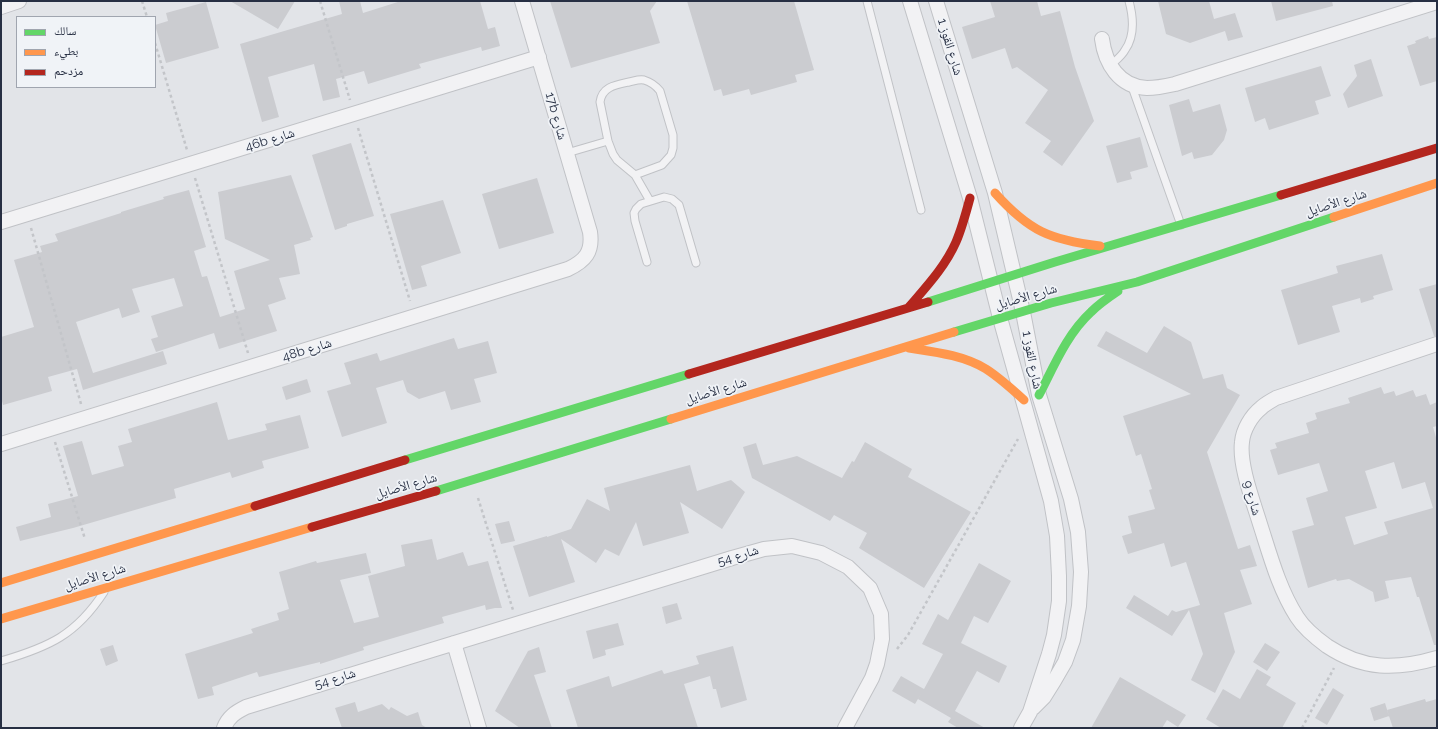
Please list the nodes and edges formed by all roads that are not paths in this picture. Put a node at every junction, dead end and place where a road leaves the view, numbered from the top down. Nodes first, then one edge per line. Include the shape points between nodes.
1 (19, 1) edge
2 (522, 1) edge
3 (867, 1) edge
4 (910, 1) edge
5 (936, 1) edge
6 (1129, 1) edge
7 (1437, 2) edge
8 (1, 7) edge
9 (1102, 39) dead end
10 (539, 58) junction
11 (1110, 66) junction
12 (1131, 84) junction
13 (608, 141) junction
14 (1437, 148) edge
15 (567, 153) junction
16 (635, 175) junction
17 (1437, 183) edge
18 (995, 193) junction
19 (970, 198) junction
20 (650, 201) junction
21 (921, 210) dead end
22 (1, 222) edge
23 (1181, 225) junction
24 (590, 232) joint
25 (1109, 247) junction
26 (647, 262) dead end
27 (696, 263) dead end
28 (1014, 274) junction
29 (991, 282) junction
30 (1137, 282) junction
31 (908, 307) junction
32 (1023, 312) junction
33 (1000, 318) junction
34 (1437, 344) edge
35 (903, 347) junction
36 (1039, 395) junction
37 (1024, 400) junction
38 (1, 444) edge
39 (1, 583) edge
40 (107, 587) junction
41 (1, 619) edge
42 (454, 643) junction
43 (1437, 658) edge
44 (1, 661) edge
45 (1030, 712) junction
46 (224, 728) edge
47 (479, 728) edge
48 (845, 728) edge
49 (1021, 728) edge

1 - 8 street
2 - 10 street, 17b شارع
3 - 21 lane
4 - 19 street, شارع القوز 1
5 - 18 street, شارع القوز 1
6 - 11 lane via 1133,21 1131,36 1126,50
7 - 12 street via 1175,84 1145,88
9 - 11 street via 1104,53
10 - 15 street, 17b شارع
10 - 22 street, 46b شارع
11 - 12 street
12 - 23 lane
13 - 15 lane
13 - 16 lane via 617,160
13 - 16 lane via 600,102 604,92 613,86 637,80 644,80 656,86 660,91 673,135 674,148 662,165
14 - 23 main road, شارع الأصايل
15 - 24 street, 17b شارع
16 - 20 lane
17 - 30 main road, شارع الأصايل
18 - 25 main road via 1020,220 1043,233 1063,241
18 - 28 street, شارع القوز 1
19 - 29 street, شارع القوز 1
19 - 31 main road via 963,224 950,254 929,284
20 - 26 lane via 638,206 634,213
20 - 27 lane via 664,197 679,205
23 - 25 main road, شارع الأصايل
24 - 38 street, 48b شارع via 589,250 584,259 568,269
25 - 28 main road, شارع الأصايل
28 - 29 main road, شارع الأصايل
28 - 32 street, شارع القوز 1
29 - 31 main road, شارع الأصايل
29 - 33 street, شارع القوز 1
30 - 32 main road, شارع الأصايل
30 - 36 main road via 1097,305 1081,321 1067,340
31 - 39 main road, شارع الأصايل
32 - 33 main road, شارع الأصايل
32 - 36 street, شارع القوز 1
33 - 35 main road, شارع الأصايل
33 - 37 street, شارع القوز 1
34 - 43 street, شارع 9 via 1276,398 1260,408 1248,423 1242,441 1242,460 1254,505 1284,594 1297,618 1316,638 1341,655 1366,663 1391,666 1417,664
35 - 37 main road via 944,354 981,367 995,375
35 - 40 main road, شارع الأصايل via 473,480
36 - 45 street, شارع القوز 1 via 1071,499 1078,532 1081,572 1073,640 1054,681
37 - 45 street, شارع القوز 1 via 1051,501 1057,536 1059,576 1059,601 1054,635
40 - 41 main road, شارع الأصايل
40 - 44 lane via 90,611 64,635 45,646
42 - 46 street, شارع 54 via 246,707 234,713
42 - 47 street
42 - 48 street, شارع 54 via 764,549 792,546 821,553 848,567 870,588 881,614 882,639 877,664
45 - 49 street, شارع القوز 1

